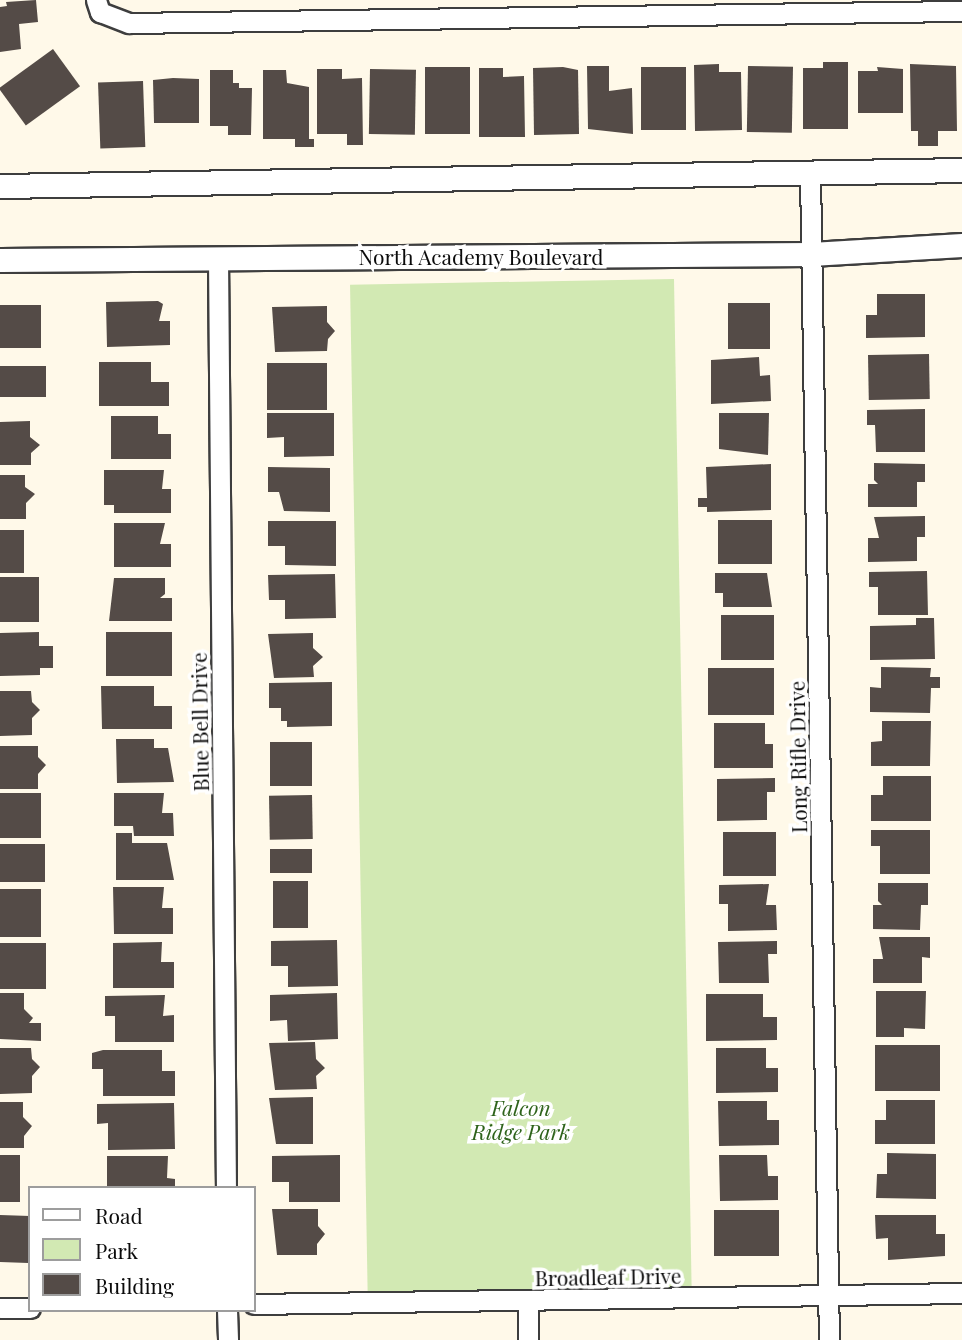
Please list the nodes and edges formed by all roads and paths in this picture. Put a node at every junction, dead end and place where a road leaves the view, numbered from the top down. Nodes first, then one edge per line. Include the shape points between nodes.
1 (98, 6) edge
2 (833, 6) edge
3 (566, 8) edge
4 (962, 11) edge
5 (962, 170) edge
6 (810, 173) junction
7 (0, 186) edge
8 (962, 245) edge
9 (811, 254) junction
10 (218, 257) junction
11 (0, 260) edge
12 (226, 1186) edge
13 (962, 1293) edge
14 (829, 1295) junction
15 (528, 1300) junction
16 (256, 1304) edge
17 (0, 1308) edge
18 (28, 1308) edge
19 (227, 1312) edge
20 (228, 1340) edge
21 (528, 1340) edge
22 (829, 1340) edge

1 - 3 street via 129,23
2 - 3 street
2 - 4 street
5 - 6 street
6 - 7 street
6 - 9 street, Long Rifle Drive
8 - 9 street, North Academy Boulevard
9 - 10 street, North Academy Boulevard
9 - 14 street, Long Rifle Drive
10 - 11 street, North Academy Boulevard
10 - 12 street, Blue Bell Drive
13 - 14 street, Broadleaf Drive
14 - 15 street, Broadleaf Drive
14 - 22 street, Long Rifle Drive
15 - 16 street, Broadleaf Drive
15 - 21 street
17 - 18 street
19 - 20 street

